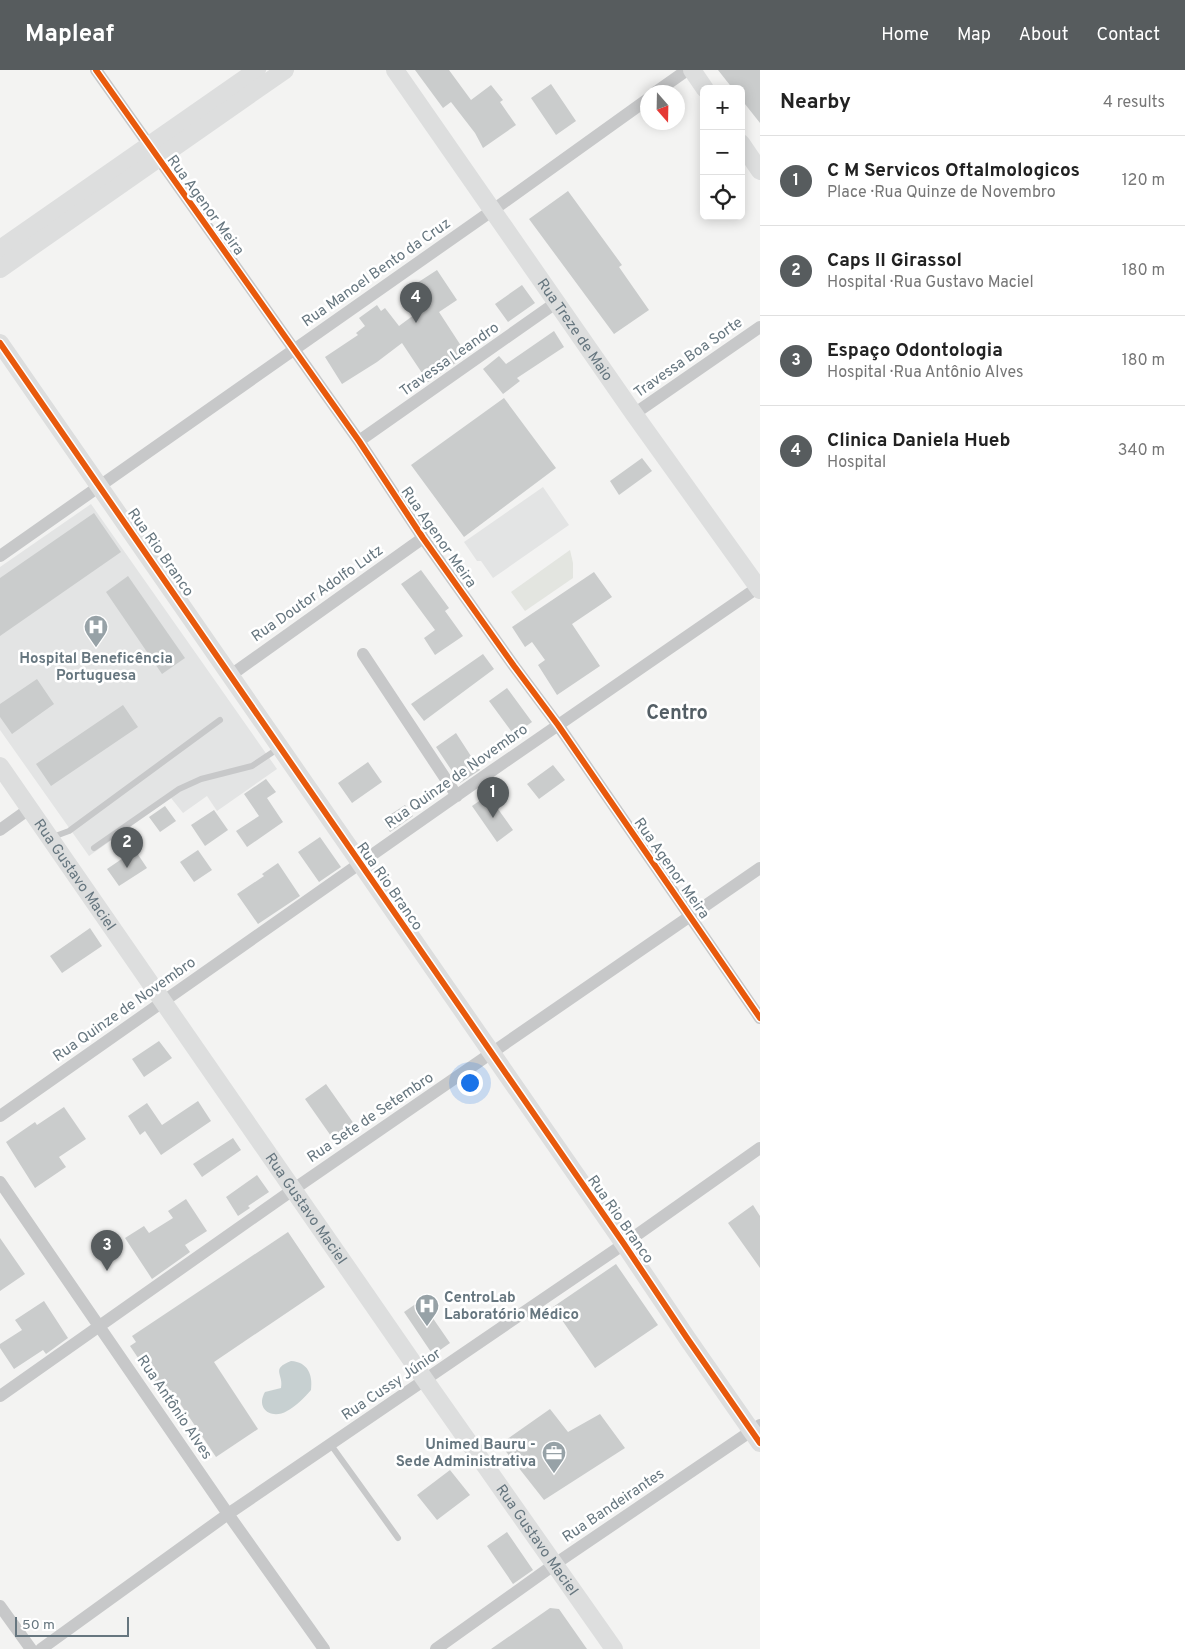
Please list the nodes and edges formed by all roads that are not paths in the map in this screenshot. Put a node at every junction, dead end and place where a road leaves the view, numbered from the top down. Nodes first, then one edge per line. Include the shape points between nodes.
1 (96, 70) edge
2 (257, 70) edge
3 (285, 70) edge
4 (395, 70) edge
5 (687, 70) edge
6 (692, 70) edge
7 (666, 85) edge
8 (702, 85) edge
9 (640, 105) edge
10 (745, 149) edge
11 (154, 153) junction
12 (760, 172) edge
13 (493, 210) junction
14 (0, 249) edge
15 (0, 269) edge
16 (557, 302) junction
17 (760, 327) edge
18 (0, 343) edge
19 (294, 350) junction
20 (634, 414) junction
21 (359, 442) junction
22 (100, 486) junction
23 (423, 538) junction
24 (0, 556) edge
25 (759, 588) edge
26 (362, 654) dead end
27 (230, 675) junction
28 (220, 720) dead end
29 (558, 725) junction
30 (280, 747) junction
31 (0, 766) edge
32 (457, 796) junction
33 (29, 809) junction
34 (0, 830) edge
35 (49, 838) junction
36 (94, 848) dead end
37 (359, 864) junction
38 (760, 868) edge
39 (690, 917) junction
40 (164, 1001) junction
41 (760, 1018) edge
42 (491, 1053) junction
43 (0, 1116) edge
44 (760, 1148) edge
45 (0, 1182) edge
46 (294, 1188) junction
47 (624, 1244) junction
48 (100, 1326) junction
49 (425, 1380) junction
50 (0, 1396) edge
51 (757, 1433) edge
52 (331, 1445) junction
53 (228, 1514) junction
54 (398, 1538) dead end
55 (555, 1564) junction
56 (0, 1606) edge
57 (31, 1649) edge
58 (41, 1649) edge
59 (324, 1649) edge
60 (436, 1649) edge
61 (614, 1649) edge

1 - 11 street, Rua Agenor Meira
2 - 11 street
3 - 11 street
4 - 13 street, Rua Treze de Maio
5 - 7 street
6 - 8 street
9 - 13 street, Rua Manoel Bento da Cruz
10 - 12 street
11 - 14 street
11 - 15 street
11 - 19 street, Rua Agenor Meira
13 - 16 street, Rua Treze de Maio
13 - 19 street, Rua Manoel Bento da Cruz
16 - 20 street, Rua Treze de Maio
16 - 21 street, Travessa Leandro
17 - 20 street, Travessa Boa Sorte
18 - 22 street, Rua Rio Branco
19 - 21 street, Rua Agenor Meira
19 - 22 street, Rua Manoel Bento da Cruz
20 - 25 street, Rua Treze de Maio
21 - 23 street, Rua Agenor Meira
22 - 24 street, Rua Manoel Bento da Cruz
22 - 27 street, Rua Rio Branco
23 - 27 street, Rua Doutor Adolfo Lutz
23 - 29 street, Rua Agenor Meira
25 - 29 street, Rua Quinze de Novembro
26 - 32 street
27 - 30 street, Rua Rio Branco
28 - 35 lane via 69,831
29 - 32 street, Rua Quinze de Novembro
29 - 39 street, Rua Agenor Meira
30 - 36 lane via 252,766 201,779 179,789
30 - 37 street, Rua Rio Branco
31 - 33 street, Rua Gustavo Maciel
32 - 37 street, Rua Quinze de Novembro
33 - 34 street
33 - 35 street, Rua Gustavo Maciel
35 - 40 street, Rua Gustavo Maciel
37 - 40 street, Rua Quinze de Novembro
37 - 42 street, Rua Rio Branco
38 - 39 street, Rua Sete de Setembro
39 - 41 street, Rua Agenor Meira
39 - 42 street, Rua Sete de Setembro
40 - 43 street, Rua Quinze de Novembro
40 - 46 street, Rua Gustavo Maciel
42 - 46 street, Rua Sete de Setembro
42 - 47 street, Rua Rio Branco
44 - 47 street, Rua Cussy Júnior
45 - 48 street, Rua Antônio Alves
46 - 48 street, Rua Sete de Setembro
46 - 49 street, Rua Gustavo Maciel
47 - 49 street, Rua Cussy Júnior
47 - 51 street, Rua Rio Branco via 687,1338
48 - 50 street, Rua Sete de Setembro
48 - 53 street, Rua Antônio Alves
49 - 52 street, Rua Cussy Júnior
49 - 55 street, Rua Gustavo Maciel
51 - 55 street, Rua Bandeirantes
52 - 53 street, Rua Cussy Júnior
52 - 54 lane
53 - 58 street, Rua Cussy Júnior
53 - 59 street, Rua Antônio Alves
55 - 60 street, Rua Bandeirantes
55 - 61 street, Rua Gustavo Maciel
56 - 57 street

